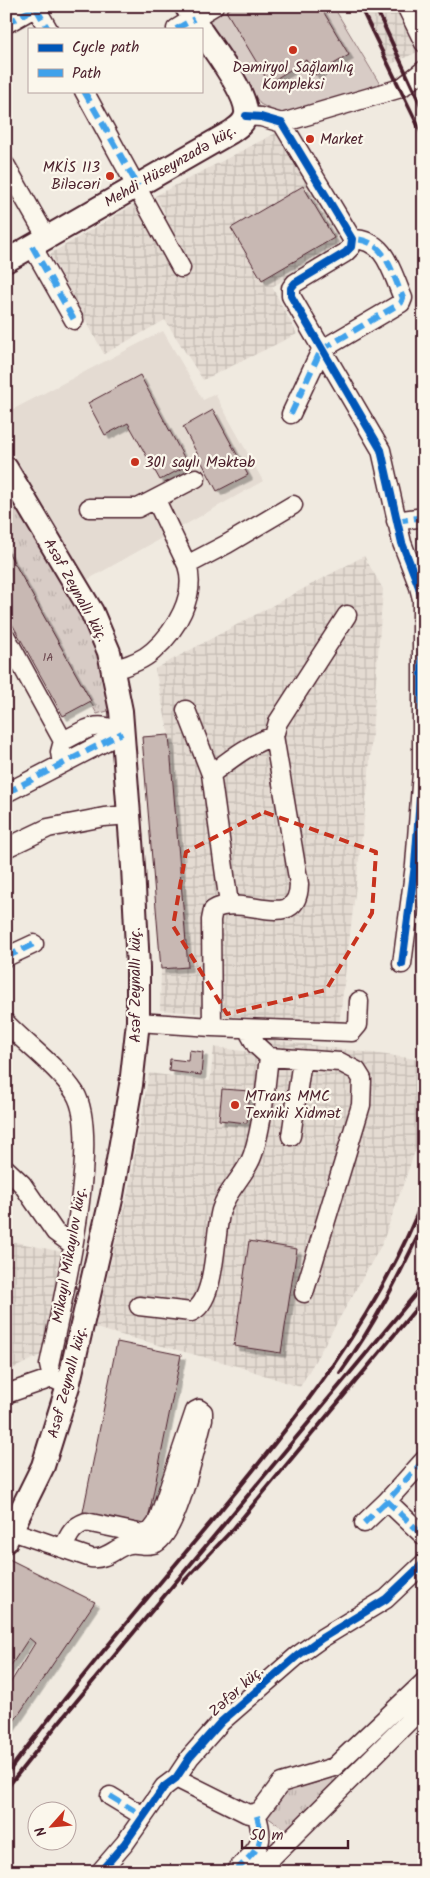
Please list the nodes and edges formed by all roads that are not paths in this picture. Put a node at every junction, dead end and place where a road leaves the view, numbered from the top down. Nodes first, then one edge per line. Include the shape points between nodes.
1 (214, 6) edge
2 (406, 6) edge
3 (37, 7) edge
4 (192, 23) edge
5 (6, 24) edge
6 (48, 28) edge
7 (202, 38) edge
8 (424, 43) edge
9 (424, 70) edge
10 (85, 92) edge
11 (246, 116) junction
12 (282, 123) junction
13 (6, 166) edge
14 (138, 186) junction
15 (352, 239) junction
16 (40, 242) junction
17 (6, 261) edge
18 (181, 268) dead end
19 (74, 320) dead end
20 (321, 350) junction
21 (291, 414) dead end
22 (6, 468) edge
23 (196, 478) dead end
24 (156, 500) junction
25 (293, 505) dead end
26 (90, 508) dead end
27 (424, 517) edge
28 (396, 521) junction
29 (187, 565) junction
30 (347, 615) dead end
31 (423, 615) edge
32 (6, 637) edge
33 (114, 670) junction
34 (186, 710) dead end
35 (423, 727) edge
36 (122, 733) junction
37 (274, 736) junction
38 (64, 741) junction
39 (62, 764) junction
40 (211, 774) junction
41 (6, 793) edge
42 (128, 815) junction
43 (6, 848) edge
44 (230, 904) junction
45 (34, 944) dead end
46 (6, 957) edge
47 (402, 964) dead end
48 (359, 1001) dead end
49 (6, 1022) edge
50 (138, 1022) junction
51 (212, 1028) junction
52 (247, 1029) junction
53 (269, 1057) junction
54 (302, 1060) junction
55 (291, 1136) dead end
56 (6, 1168) edge
57 (73, 1246) junction
58 (304, 1293) dead end
59 (139, 1306) dead end
60 (60, 1382) junction
61 (6, 1394) edge
62 (424, 1460) edge
63 (387, 1501) junction
64 (364, 1523) dead end
65 (9, 1536) edge
66 (424, 1536) edge
67 (63, 1548) junction
68 (424, 1563) edge
69 (424, 1682) edge
70 (424, 1706) edge
71 (176, 1778) junction
72 (110, 1796) dead end
73 (256, 1813) junction
74 (143, 1816) junction
75 (100, 1872) edge
76 (235, 1872) edge
77 (257, 1872) edge

1 - 4 street
2 - 8 street
3 - 5 street
3 - 6 street
7 - 11 main road, Mehdi Hüseynzadə küç. via 243,98
9 - 12 street via 400,88
10 - 14 street
11 - 12 street
11 - 14 main road, Mehdi Hüseynzadə küç. via 238,127
12 - 15 street
13 - 16 street
14 - 16 main road, Mehdi Hüseynzadə küç.
14 - 18 street
15 - 20 street via 351,247 345,253 291,288 294,305
15 - 20 street via 365,239 381,251 403,298 401,303
16 - 17 main road, Mehdi Hüseynzadə küç.
16 - 19 street
20 - 21 street
20 - 28 street via 381,450
22 - 33 main road, Asəf Zeynallı küç. via 92,612
23 - 24 street
24 - 26 street via 138,508
24 - 29 street
25 - 29 street
27 - 28 street
28 - 31 street via 419,586
29 - 33 street via 190,589 175,623 153,651
30 - 37 street via 278,722
31 - 35 street
32 - 38 street
33 - 36 main road, Asəf Zeynallı küç.
34 - 40 street
35 - 47 street via 415,865
36 - 38 street via 111,727 97,726
36 - 39 street
36 - 42 main road, Asəf Zeynallı küç.
37 - 40 street via 256,742
37 - 44 street via 299,884 298,896 288,909 279,911
38 - 39 street via 60,752
39 - 41 street
40 - 44 street
42 - 43 street via 48,828
42 - 50 main road, Asəf Zeynallı küç. via 138,968
44 - 51 street via 213,910 211,920
45 - 46 street
48 - 52 street via 358,1026 352,1032
49 - 57 street, Mikayıl Mikayılov küç. via 65,1080 80,1104 84,1148
50 - 51 street
50 - 60 main road, Asəf Zeynallı küç. via 112,1195
51 - 52 street
52 - 53 street via 256,1045
53 - 54 street
53 - 59 street via 253,1156 221,1210 213,1273 201,1304 191,1312
54 - 55 street
54 - 58 street via 340,1062 357,1071 362,1079 361,1105
56 - 57 street via 22,1184 56,1232
57 - 60 street, Mikayıl Mikayılov küç. via 48,1365
60 - 61 street
60 - 65 main road, Asəf Zeynallı küç. via 43,1466
62 - 63 street
63 - 64 street
63 - 66 street
65 - 67 street
67 - 67 street via 98,1559 126,1545 149,1545 162,1538 174,1519 203,1412 195,1411 157,1523 151,1531 142,1534 86,1522 70,1532
68 - 71 street, Zəfər küç. via 386,1599 322,1638 221,1722
69 - 73 street via 334,1767 281,1783
70 - 77 street
71 - 73 street via 246,1813
71 - 74 street, Zəfər küç. via 164,1787
72 - 74 street
73 - 76 street via 262,1838 259,1846
74 - 75 street, Zəfər küç.

